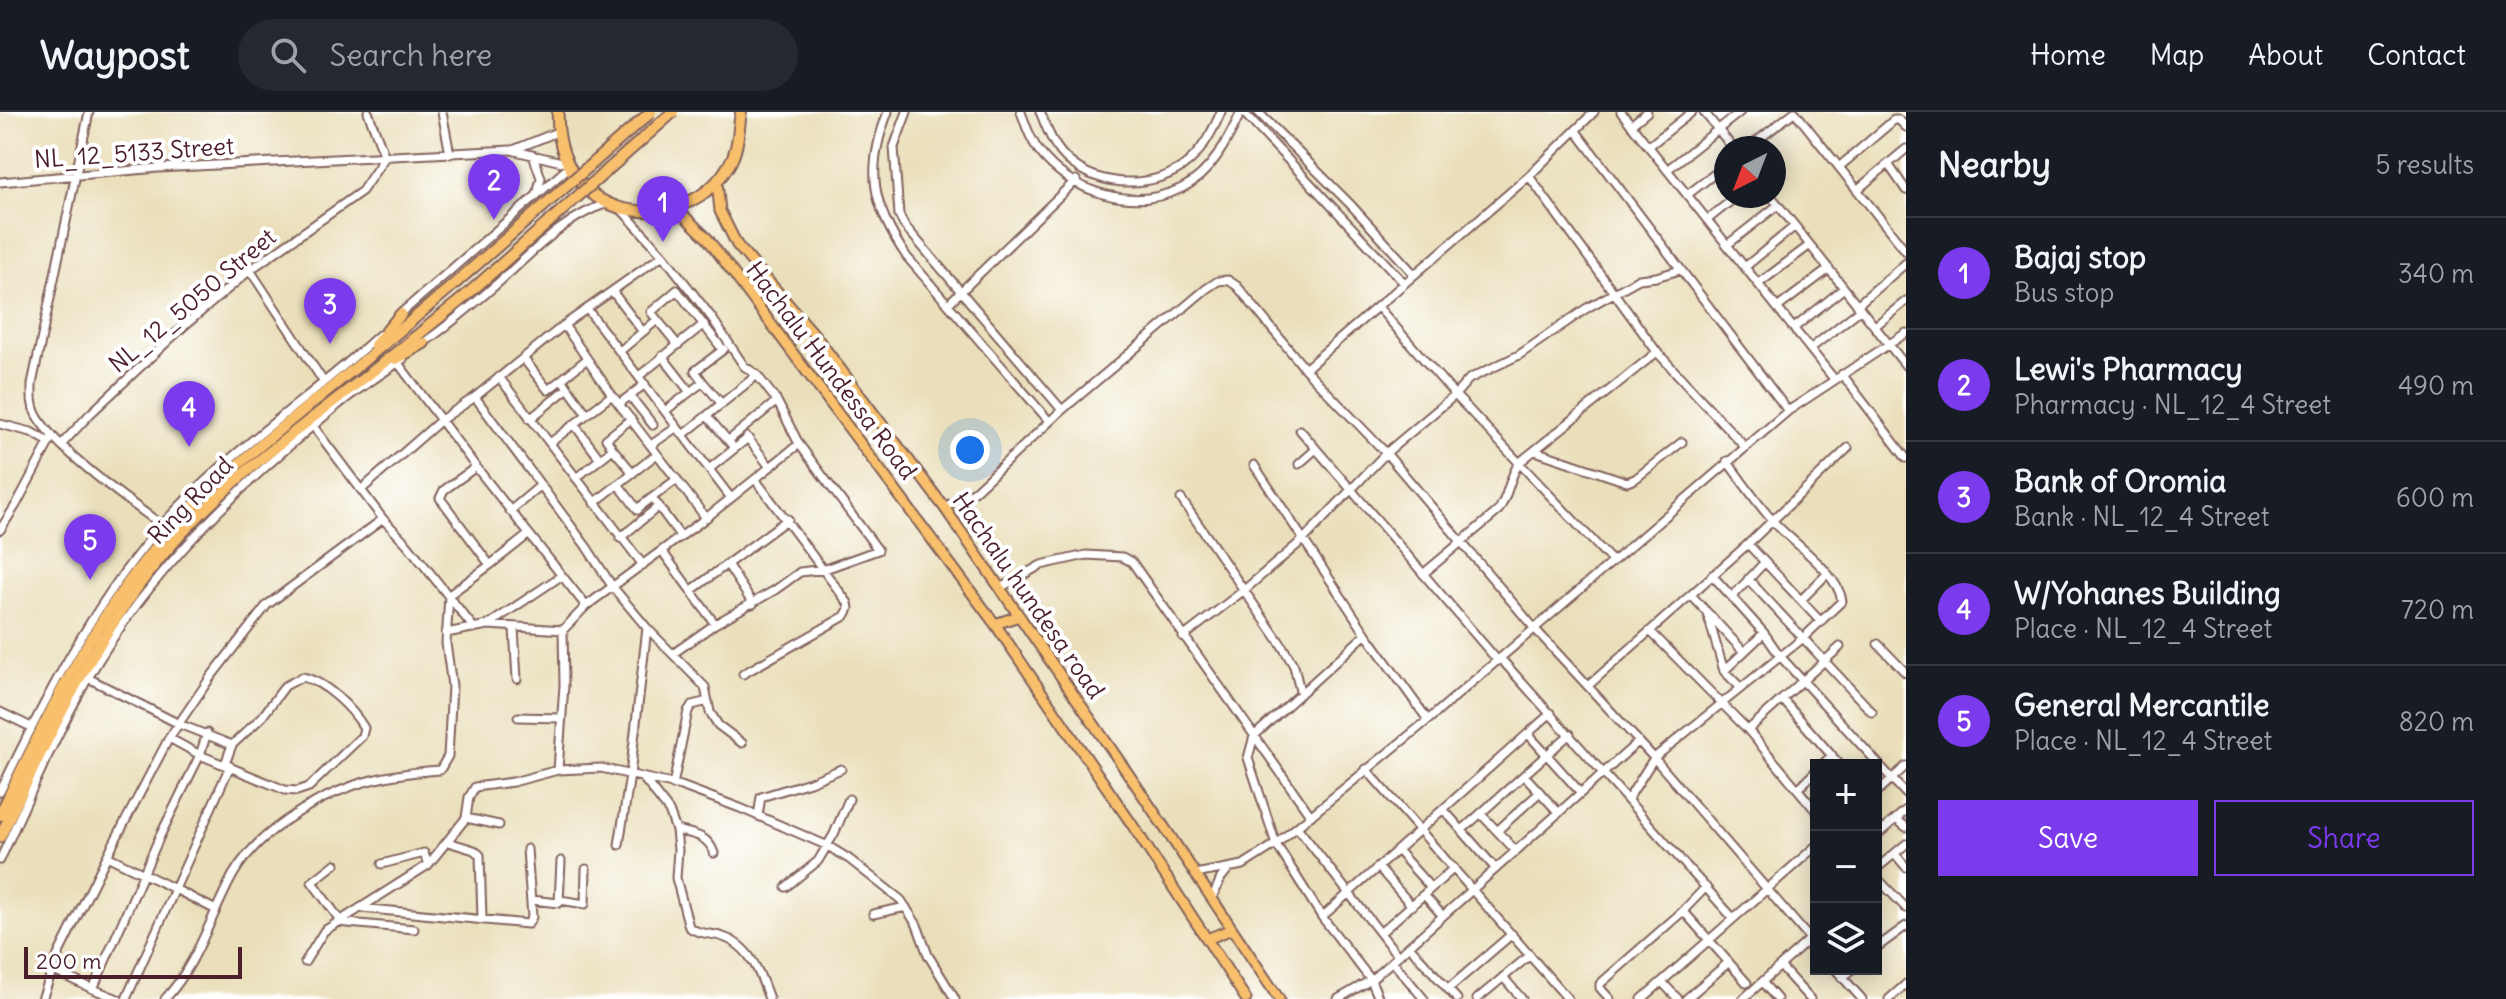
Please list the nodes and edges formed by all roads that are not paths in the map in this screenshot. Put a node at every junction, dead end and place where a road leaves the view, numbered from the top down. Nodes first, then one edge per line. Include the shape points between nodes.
1 (89, 112) edge
2 (368, 112) edge
3 (442, 112) edge
4 (558, 112) edge
5 (651, 112) edge
6 (673, 112) edge
7 (888, 112) edge
8 (907, 112) edge
9 (1021, 112) edge
10 (1040, 112) edge
11 (1221, 112) edge
12 (1242, 112) edge
13 (1258, 112) edge
14 (1594, 112) edge
15 (1621, 112) edge
16 (1647, 112) edge
17 (1692, 112) edge
18 (1704, 112) edge
19 (1740, 112) edge
20 (1794, 112) edge
21 (1904, 112) edge
22 (740, 114) edge
23 (1894, 120) junction
24 (1631, 125) junction
25 (1906, 127) edge
26 (1718, 129) junction
27 (1576, 131) junction
28 (557, 132) junction
29 (1724, 136) edge
30 (1763, 136) edge
31 (876, 145) junction
32 (1649, 146) junction
33 (894, 147) junction
34 (1906, 149) edge
35 (511, 150) junction
36 (450, 154) junction
37 (533, 155) junction
38 (385, 157) junction
39 (1888, 164) junction
40 (568, 165) junction
41 (1839, 167) junction
42 (1667, 170) junction
43 (1082, 171) junction
44 (1714, 174) edge
45 (77, 175) junction
46 (1529, 176) junction
47 (0, 182) edge
48 (717, 182) junction
49 (1075, 182) junction
50 (1857, 190) junction
51 (1906, 190) edge
52 (1687, 195) junction
53 (536, 197) junction
54 (608, 203) junction
55 (620, 208) junction
56 (676, 208) junction
57 (1722, 208) edge
58 (1774, 208) edge
59 (1780, 208) edge
60 (1707, 220) junction
61 (1795, 226) junction
62 (1727, 245) junction
63 (1810, 245) junction
64 (1904, 245) edge
65 (663, 255) junction
66 (1906, 263) edge
67 (1745, 267) junction
68 (1829, 269) junction
69 (250, 270) junction
70 (1680, 270) junction
71 (1414, 274) junction
72 (1404, 283) junction
73 (1758, 284) junction
74 (1844, 288) junction
75 (612, 291) junction
76 (961, 291) junction
77 (1615, 293) junction
78 (1906, 301) edge
79 (948, 304) junction
80 (1378, 307) junction
81 (1859, 307) junction
82 (1777, 308) junction
83 (587, 309) junction
84 (651, 312) junction
85 (401, 314) junction
86 (657, 320) junction
87 (636, 323) junction
88 (704, 324) junction
89 (564, 325) junction
90 (1875, 326) junction
91 (1794, 328) junction
92 (643, 332) junction
93 (1906, 333) edge
94 (424, 343) junction
95 (677, 344) junction
96 (1890, 345) junction
97 (727, 347) junction
98 (1810, 349) junction
99 (620, 351) junction
100 (1657, 352) junction
101 (662, 356) junction
102 (523, 358) junction
103 (587, 359) junction
104 (398, 363) junction
105 (1906, 366) edge
106 (356, 368) junction
107 (1305, 369) junction
108 (695, 371) junction
109 (1842, 374) junction
110 (757, 375) junction
111 (367, 376) junction
112 (639, 376) junction
113 (499, 377) junction
114 (562, 379) junction
115 (1834, 379) junction
116 (323, 381) junction
117 (681, 381) junction
118 (703, 382) junction
119 (645, 384) junction
120 (568, 388) junction
121 (548, 390) junction
122 (690, 392) junction
123 (612, 395) junction
124 (1455, 395) junction
125 (630, 396) junction
126 (475, 397) junction
127 (554, 399) junction
128 (777, 401) junction
129 (619, 404) junction
130 (722, 404) junction
131 (1062, 410) junction
132 (665, 411) junction
133 (1788, 411) junction
134 (587, 414) junction
135 (707, 416) junction
136 (530, 419) junction
137 (631, 419) junction
138 (441, 420) junction
139 (1049, 421) junction
140 (0, 424) edge
141 (574, 424) junction
142 (653, 425) dead end
143 (313, 426) junction
144 (677, 427) junction
145 (1300, 430) dead end
146 (742, 431) junction
147 (683, 435) junction
148 (748, 438) junction
149 (50, 439) junction
150 (606, 439) junction
151 (729, 440) junction
152 (1682, 442) dead end
153 (1906, 442) edge
154 (550, 443) junction
155 (799, 444) junction
156 (61, 445) junction
157 (651, 445) junction
158 (1745, 447) junction
159 (1897, 447) junction
160 (1848, 448) dead end
161 (592, 449) junction
162 (613, 449) junction
163 (735, 449) junction
164 (1316, 449) junction
165 (1535, 451) junction
166 (1386, 453) junction
167 (657, 454) junction
168 (1906, 458) edge
169 (600, 459) junction
170 (1727, 461) junction
171 (1520, 462) junction
172 (1299, 464) dead end
173 (1254, 465) dead end
174 (476, 467) junction
175 (770, 467) junction
176 (709, 469) junction
177 (633, 473) junction
178 (576, 478) junction
179 (677, 479) junction
180 (755, 479) junction
181 (618, 484) junction
182 (541, 485) junction
183 (1351, 489) junction
184 (361, 490) junction
185 (653, 497) junction
186 (731, 498) junction
187 (1181, 499) dead end
188 (594, 503) junction
189 (659, 506) junction
190 (944, 507) junction
191 (637, 509) junction
192 (510, 511) junction
193 (644, 518) junction
194 (706, 518) junction
195 (383, 519) junction
196 (788, 519) junction
197 (1773, 522) junction
198 (162, 525) junction
199 (0, 530) edge
200 (528, 535) junction
201 (681, 537) junction
202 (620, 538) junction
203 (1304, 539) junction
204 (1460, 542) junction
205 (1748, 544) junction
206 (662, 551) junction
207 (1611, 560) junction
208 (1764, 563) junction
209 (727, 564) junction
210 (490, 565) junction
211 (643, 565) junction
212 (825, 569) junction
213 (1423, 574) junction
214 (1827, 574) junction
215 (1712, 575) junction
216 (561, 576) junction
217 (1748, 579) junction
218 (612, 586) junction
219 (1000, 588) junction
220 (692, 590) junction
221 (1243, 591) junction
222 (449, 595) junction
223 (1692, 596) junction
224 (1732, 597) junction
225 (1801, 600) junction
226 (753, 604) junction
227 (586, 606) junction
228 (1707, 613) junction
229 (1019, 616) junction
230 (1821, 622) junction
231 (715, 624) junction
232 (995, 624) junction
233 (488, 625) junction
234 (474, 628) junction
235 (514, 628) junction
236 (647, 628) junction
237 (1535, 629) junction
238 (563, 630) junction
239 (1650, 631) junction
240 (446, 633) junction
241 (1764, 633) junction
242 (1366, 634) junction
243 (1183, 637) junction
244 (1802, 639) junction
245 (1878, 644) dead end
246 (1840, 647) dead end
247 (1744, 652) junction
248 (674, 653) junction
249 (1780, 656) junction
250 (1499, 660) junction
251 (1823, 662) junction
252 (1724, 671) junction
253 (1906, 673) edge
254 (743, 674) dead end
255 (88, 678) junction
256 (517, 679) dead end
257 (1804, 680) junction
258 (1589, 685) junction
259 (1740, 687) junction
260 (1300, 691) junction
261 (1783, 700) junction
262 (708, 701) junction
263 (1721, 704) junction
264 (0, 712) edge
265 (1872, 712) dead end
266 (1551, 713) junction
267 (518, 717) dead end
268 (561, 718) junction
269 (1428, 720) junction
270 (179, 724) junction
271 (31, 727) junction
272 (1748, 730) junction
273 (207, 733) junction
274 (1528, 734) junction
275 (1570, 734) junction
276 (1254, 736) junction
277 (169, 738) junction
278 (1638, 742) junction
279 (742, 743) dead end
280 (232, 745) junction
281 (200, 755) junction
282 (1547, 755) junction
283 (1832, 755) junction
284 (1654, 758) junction
285 (1871, 758) joint
286 (1828, 759) edge
287 (1835, 759) edge
288 (228, 765) junction
289 (1906, 766) edge
290 (841, 769) dead end
291 (1366, 769) junction
292 (558, 770) junction
293 (1604, 772) junction
294 (630, 775) junction
295 (1524, 775) junction
296 (1810, 777) edge
297 (1892, 778) junction
298 (644, 779) junction
299 (673, 785) junction
300 (1882, 787) edge
301 (1798, 789) junction
302 (0, 792) edge
303 (1540, 792) junction
304 (1581, 793) junction
305 (1906, 794) edge
306 (849, 799) dead end
307 (1628, 799) junction
308 (1810, 802) edge
309 (1443, 809) junction
310 (1906, 810) edge
311 (1559, 813) junction
312 (1481, 814) junction
313 (0, 815) edge
314 (758, 816) junction
315 (1311, 816) junction
316 (466, 818) junction
317 (1896, 819) junction
318 (499, 825) dead end
319 (1297, 827) junction
320 (1906, 827) edge
321 (676, 830) junction
322 (1420, 830) junction
323 (1462, 830) junction
324 (1497, 831) junction
325 (1882, 831) edge
326 (0, 837) edge
327 (448, 842) junction
328 (1276, 844) junction
329 (1906, 844) edge
330 (619, 845) dead end
331 (828, 846) junction
332 (527, 849) dead end
333 (1397, 850) junction
334 (1516, 851) junction
335 (1810, 851) edge
336 (714, 853) dead end
337 (1895, 854) junction
338 (107, 856) junction
339 (0, 860) edge
340 (561, 861) dead end
341 (335, 864) dead end
342 (382, 864) dead end
343 (1882, 864) edge
344 (428, 865) junction
345 (1378, 867) junction
346 (1906, 867) edge
347 (1229, 868) junction
348 (1454, 868) junction
349 (586, 869) dead end
350 (1496, 869) junction
351 (143, 873) junction
352 (1195, 874) junction
353 (1882, 883) edge
354 (786, 887) dead end
355 (1706, 887) junction
356 (1431, 888) junction
357 (175, 889) junction
358 (1473, 889) junction
359 (1767, 889) junction
360 (1348, 894) junction
361 (1424, 895) junction
362 (1212, 899) junction
363 (531, 900) junction
364 (560, 900) junction
365 (1412, 906) junction
366 (906, 907) junction
367 (359, 908) junction
368 (1906, 908) edge
369 (216, 910) junction
370 (1682, 912) junction
371 (873, 914) dead end
372 (1443, 916) junction
373 (1322, 917) junction
374 (1733, 918) junction
375 (482, 919) junction
376 (338, 921) junction
377 (1906, 926) edge
378 (414, 929) dead end
379 (1232, 929) junction
380 (1380, 933) junction
381 (1512, 934) junction
382 (1207, 939) junction
383 (1709, 939) junction
384 (1810, 939) edge
385 (1882, 944) edge
386 (1810, 945) edge
387 (1409, 946) junction
388 (1530, 955) junction
389 (1395, 959) junction
390 (305, 962) dead end
391 (1729, 962) junction
392 (1780, 966) junction
393 (52, 970) junction
394 (1840, 975) edge
395 (1846, 975) edge
396 (1503, 977) junction
397 (1842, 978) junction
398 (1371, 980) junction
399 (1662, 982) junction
400 (1762, 982) junction
401 (1747, 983) dead end
402 (1906, 984) edge
403 (93, 989) junction
404 (1448, 989) junction
405 (1856, 997) edge
406 (1520, 998) edge
407 (42, 999) edge
408 (118, 999) edge
409 (126, 999) edge
410 (165, 999) edge
411 (769, 999) edge
412 (955, 999) edge
413 (1246, 999) edge
414 (1279, 999) edge
415 (1338, 999) edge
416 (1379, 999) edge
417 (1424, 999) edge
418 (1457, 999) edge
419 (1477, 999) edge
420 (1568, 999) edge
421 (1610, 999) edge
422 (1642, 999) edge
423 (1678, 999) edge
424 (1686, 999) edge
425 (1743, 999) edge
426 (1777, 999) edge
427 (1810, 999) edge
428 (1889, 999) edge

1 - 45 street
2 - 38 street
3 - 36 street
4 - 28 highway
5 - 106 highway, Ring Road, bridge
6 - 111 highway, Ring Road, bridge
7 - 31 street
8 - 33 street
9 - 49 street via 1041,154
10 - 43 street via 1056,147
11 - 43 street via 1208,138 1178,170 1152,180 1122,182
12 - 49 street via 1208,167 1182,188 1126,199
12 - 72 street
13 - 71 street
14 - 27 street
15 - 24 street
16 - 24 street
17 - 32 street
18 - 26 street
19 - 26 street
20 - 30 street
20 - 41 street
21 - 23 street
22 - 48 highway via 734,154
23 - 25 street
23 - 41 street
24 - 32 street
26 - 29 street
26 - 42 street
27 - 46 street
27 - 70 street
28 - 35 street
28 - 40 highway
31 - 33 street
31 - 79 street via 874,176 885,222
32 - 42 street
33 - 76 street via 899,215
34 - 39 street
35 - 36 street, NL_12_5133 Street
35 - 37 street
36 - 38 street, NL_12_5133 Street
37 - 40 street
37 - 53 street via 541,178
38 - 45 street, NL_12_5133 Street
38 - 69 street, NL_12_5050 Street via 353,199
39 - 50 street
39 - 51 street
40 - 53 street
40 - 54 highway
41 - 50 street
42 - 52 street
43 - 49 street
44 - 52 street
45 - 47 street, NL_12_5133 Street
45 - 149 street via 32,384 34,412
46 - 71 street
46 - 77 street
48 - 56 highway
48 - 190 main road, Hachalu hundesa road via 720,211 737,245 814,334
49 - 76 street
50 - 64 street
52 - 60 street
53 - 85 street
54 - 55 highway
54 - 94 street via 554,233
55 - 56 highway via 641,213
55 - 65 street
56 - 232 main road, Hachalu Hundessa Road via 707,238
57 - 60 street
58 - 62 street
59 - 61 street
60 - 62 street
61 - 63 street
61 - 67 street
62 - 67 street
63 - 68 street
63 - 73 street
65 - 75 street
65 - 97 street
66 - 81 street
67 - 73 street
68 - 74 street
68 - 82 street
69 - 116 street
69 - 156 street, NL_12_5050 Street
70 - 77 street via 1639,279
70 - 133 street
71 - 72 street
72 - 80 street
73 - 82 street
74 - 81 street
74 - 91 street
75 - 83 street
75 - 87 street
76 - 79 street
76 - 131 street
77 - 100 street
77 - 124 street via 1519,355 1469,379
78 - 90 street
79 - 139 street
80 - 107 street
80 - 124 street
81 - 90 street
81 - 98 street
82 - 91 street
83 - 89 street
83 - 99 street
84 - 86 street
84 - 87 street
84 - 88 street via 677,290
85 - 106 highway
85 - 116 street
86 - 92 street
86 - 95 street
87 - 92 street
88 - 95 street
88 - 97 street
89 - 102 street
89 - 103 street
90 - 96 street
91 - 98 street
92 - 99 street
93 - 96 street
94 - 104 street
94 - 111 highway
95 - 101 street
96 - 105 street
96 - 109 street
97 - 108 street
97 - 110 street
98 - 115 street
99 - 112 street
100 - 158 street
100 - 165 street
101 - 112 street
101 - 117 street
102 - 113 street
102 - 121 street
103 - 114 street
103 - 123 street
104 - 138 street
104 - 143 street
106 - 313 highway, Ring Road via 244,457 148,557 73,666
107 - 131 street via 1237,286 1218,281
107 - 166 street
108 - 117 street
108 - 118 street
109 - 115 street
109 - 159 street
110 - 128 street
110 - 130 street
111 - 326 highway, Ring Road via 259,459 149,572 84,669
112 - 119 street
113 - 126 street
113 - 136 street
114 - 120 street
114 - 121 street
115 - 133 street
116 - 198 street via 240,449
117 - 122 street
118 - 122 street
118 - 130 street
119 - 125 street
119 - 132 street
120 - 127 street
120 - 134 street
121 - 127 street
122 - 132 street
123 - 129 street
123 - 134 street
124 - 166 street
124 - 171 street
125 - 129 street
125 - 142 street
126 - 138 street
126 - 182 street
127 - 136 street
128 - 146 street
128 - 155 street
129 - 137 street
130 - 135 street
131 - 139 street
132 - 144 street
133 - 158 street
134 - 141 street
135 - 147 street
135 - 151 street
136 - 154 street
137 - 150 street
137 - 157 street
138 - 174 street
138 - 184 street
139 - 190 street via 975,491
140 - 149 street
141 - 154 street
141 - 161 street
143 - 184 street
143 - 255 street via 224,503 183,548 153,582
144 - 147 street
144 - 157 street
145 - 164 street
146 - 148 street
146 - 151 street
147 - 176 street
148 - 163 street
148 - 175 street
149 - 156 street
149 - 199 street
150 - 161 street
150 - 162 street
151 - 163 street
152 - 165 street via 1627,482
153 - 159 street
154 - 178 street
155 - 175 street
155 - 212 street via 878,550
156 - 198 street
157 - 167 street
158 - 170 street
159 - 168 street
160 - 197 street
161 - 169 street
162 - 169 street
162 - 177 street
163 - 176 street
164 - 172 street
164 - 183 street
165 - 171 street
166 - 183 street
166 - 204 street
167 - 177 street
167 - 179 street
169 - 178 street
170 - 197 street
170 - 207 street
171 - 204 street via 1503,505
171 - 207 street
173 - 203 street
174 - 192 street
174 - 210 street via 440,498
175 - 180 street
176 - 186 street
177 - 181 street
178 - 188 street
179 - 185 street
179 - 194 street
180 - 186 street
180 - 196 street
181 - 188 street
181 - 191 street
182 - 192 street
182 - 218 street
183 - 203 street
183 - 213 street
184 - 195 street
185 - 189 street
185 - 191 street
186 - 194 street
187 - 221 street
188 - 202 street
189 - 193 street
189 - 201 street
190 - 219 main road, Hachalu hundesa road
191 - 193 street
192 - 200 street
193 - 202 street
194 - 201 street
195 - 222 street
195 - 270 street via 267,605
196 - 209 street
196 - 212 street
197 - 205 street
197 - 214 street
198 - 271 street via 95,614
200 - 210 street
200 - 216 street
201 - 206 street
202 - 211 street
203 - 221 street
203 - 242 street
204 - 213 street
204 - 237 street
205 - 208 street
205 - 215 street
206 - 211 street
206 - 220 street
207 - 237 street
208 - 217 street
208 - 225 street
209 - 220 street
209 - 226 street
210 - 222 street
211 - 218 street
212 - 226 street via 800,572
212 - 254 street via 848,603 845,616
213 - 250 street
214 - 225 street
214 - 230 street via 1842,601
215 - 223 street
215 - 224 street
216 - 227 street
216 - 233 street
217 - 224 street
217 - 244 street
218 - 227 street
218 - 236 street
219 - 229 main road, Hachalu hundesa road
219 - 243 street via 1041,565 1086,555 1122,557 1132,562
220 - 231 street
221 - 243 street
221 - 260 street via 1294,666
222 - 234 street
222 - 240 street
223 - 228 street
223 - 239 street
224 - 241 street
225 - 230 street
226 - 231 street
227 - 238 street
228 - 247 street
228 - 252 street
229 - 232 main road
229 - 352 main road, Hachalu hundesa road
230 - 244 street
231 - 248 street
232 - 382 main road, Hachalu Hundessa Road
233 - 234 street
233 - 235 street
234 - 240 street
235 - 238 street
235 - 256 street
236 - 248 street
236 - 294 street
237 - 250 street
237 - 258 street
238 - 268 street
239 - 258 street
239 - 263 street
240 - 369 street via 452,686 448,756 440,770 352,786 314,804 245,857
241 - 247 street
241 - 249 street
242 - 260 street
242 - 269 street
243 - 276 street
244 - 249 street
244 - 251 street
245 - 253 street
246 - 251 street
247 - 252 street
248 - 262 street via 705,687
249 - 257 street
249 - 259 street
250 - 266 street
250 - 269 street
251 - 257 street
251 - 265 street
252 - 259 street
255 - 270 street
255 - 339 street
257 - 261 street
257 - 285 street
258 - 278 street
259 - 263 street
260 - 276 street
261 - 272 street
261 - 283 street
262 - 279 street via 718,725
262 - 299 street via 688,711
263 - 272 street
263 - 284 street
264 - 271 street
266 - 274 street
266 - 275 street
267 - 268 street
268 - 292 street
269 - 291 street
270 - 273 street
270 - 277 street
271 - 302 street
272 - 301 street
273 - 280 street
273 - 281 street
274 - 282 street
274 - 309 street
275 - 282 street
275 - 293 street
276 - 315 street
276 - 328 street via 1248,758
277 - 281 street
277 - 338 street
278 - 284 street
278 - 293 street
280 - 288 street
280 - 288 street via 285,686 302,677 319,684 364,728 362,736 304,790 285,790
281 - 288 street
281 - 351 street
282 - 295 street
282 - 304 street
283 - 286 street
283 - 287 street
284 - 307 street
284 - 359 street
285 - 297 street
288 - 357 street
289 - 297 street
290 - 314 street via 765,794
291 - 315 street
291 - 322 street
292 - 294 street via 601,768
292 - 316 street via 475,787
293 - 304 street
293 - 307 street
294 - 298 street
294 - 330 street
295 - 303 street
295 - 312 street
296 - 301 street
297 - 300 street
297 - 305 street
298 - 299 street
298 - 321 street via 669,811
299 - 314 street
301 - 308 street
303 - 311 street
303 - 324 street
304 - 311 street
306 - 331 street
307 - 355 street
309 - 322 street
309 - 323 street
310 - 317 street
311 - 334 street
312 - 323 street
312 - 324 street
314 - 331 street
315 - 319 street
316 - 318 street
316 - 327 street
317 - 320 street
317 - 325 street
319 - 328 street
319 - 360 street
321 - 336 street via 705,838
321 - 411 street via 676,878 689,927 737,942 756,966
322 - 333 street
322 - 348 street
323 - 350 street
324 - 334 street
327 - 344 street
327 - 375 street via 480,855
328 - 347 street
328 - 373 street
329 - 337 street
331 - 354 street
331 - 366 street
332 - 363 street
333 - 345 street
333 - 356 street
334 - 350 street
335 - 359 street
337 - 343 street
337 - 346 street
338 - 351 street
338 - 393 street
340 - 364 street
341 - 376 street via 312,882
342 - 344 street via 424,853
344 - 367 street
345 - 360 street
345 - 365 street
347 - 352 street
347 - 362 street
348 - 356 street
348 - 358 street
349 - 364 street via 585,904
350 - 358 street
351 - 357 street
351 - 403 street
352 - 362 main road, Hachalu hundesa road
353 - 368 street
355 - 370 street
355 - 374 street
356 - 361 street
357 - 369 street
357 - 409 street
358 - 372 street
358 - 381 street
359 - 374 street
359 - 384 street
360 - 373 street
360 - 380 street
361 - 365 street
361 - 372 street
362 - 379 main road, Hachalu hundesa road
363 - 364 street
363 - 375 street via 528,924
365 - 380 street
366 - 371 street
366 - 412 street
367 - 375 street
367 - 376 street
369 - 410 street
370 - 383 street
370 - 421 street via 1600,984
372 - 387 street
373 - 398 street
374 - 383 street
376 - 378 street
376 - 390 street via 324,931
377 - 385 street
379 - 382 main road
379 - 414 main road, Hachalu hundesa road
380 - 389 street
381 - 388 street
381 - 404 street
382 - 413 main road, Hachalu Hundessa Road
383 - 391 street
383 - 399 street
386 - 392 street
387 - 389 street
387 - 404 street
388 - 396 street
388 - 420 street
389 - 398 street
389 - 417 street
391 - 401 street
391 - 424 street
392 - 400 street
392 - 427 street
393 - 403 street
393 - 407 street
394 - 397 street
395 - 397 street
396 - 406 street
396 - 419 street
397 - 405 street
398 - 415 street
398 - 416 street
399 - 422 street
399 - 423 street
400 - 425 street
400 - 426 street
402 - 428 street
403 - 408 street
404 - 418 street

